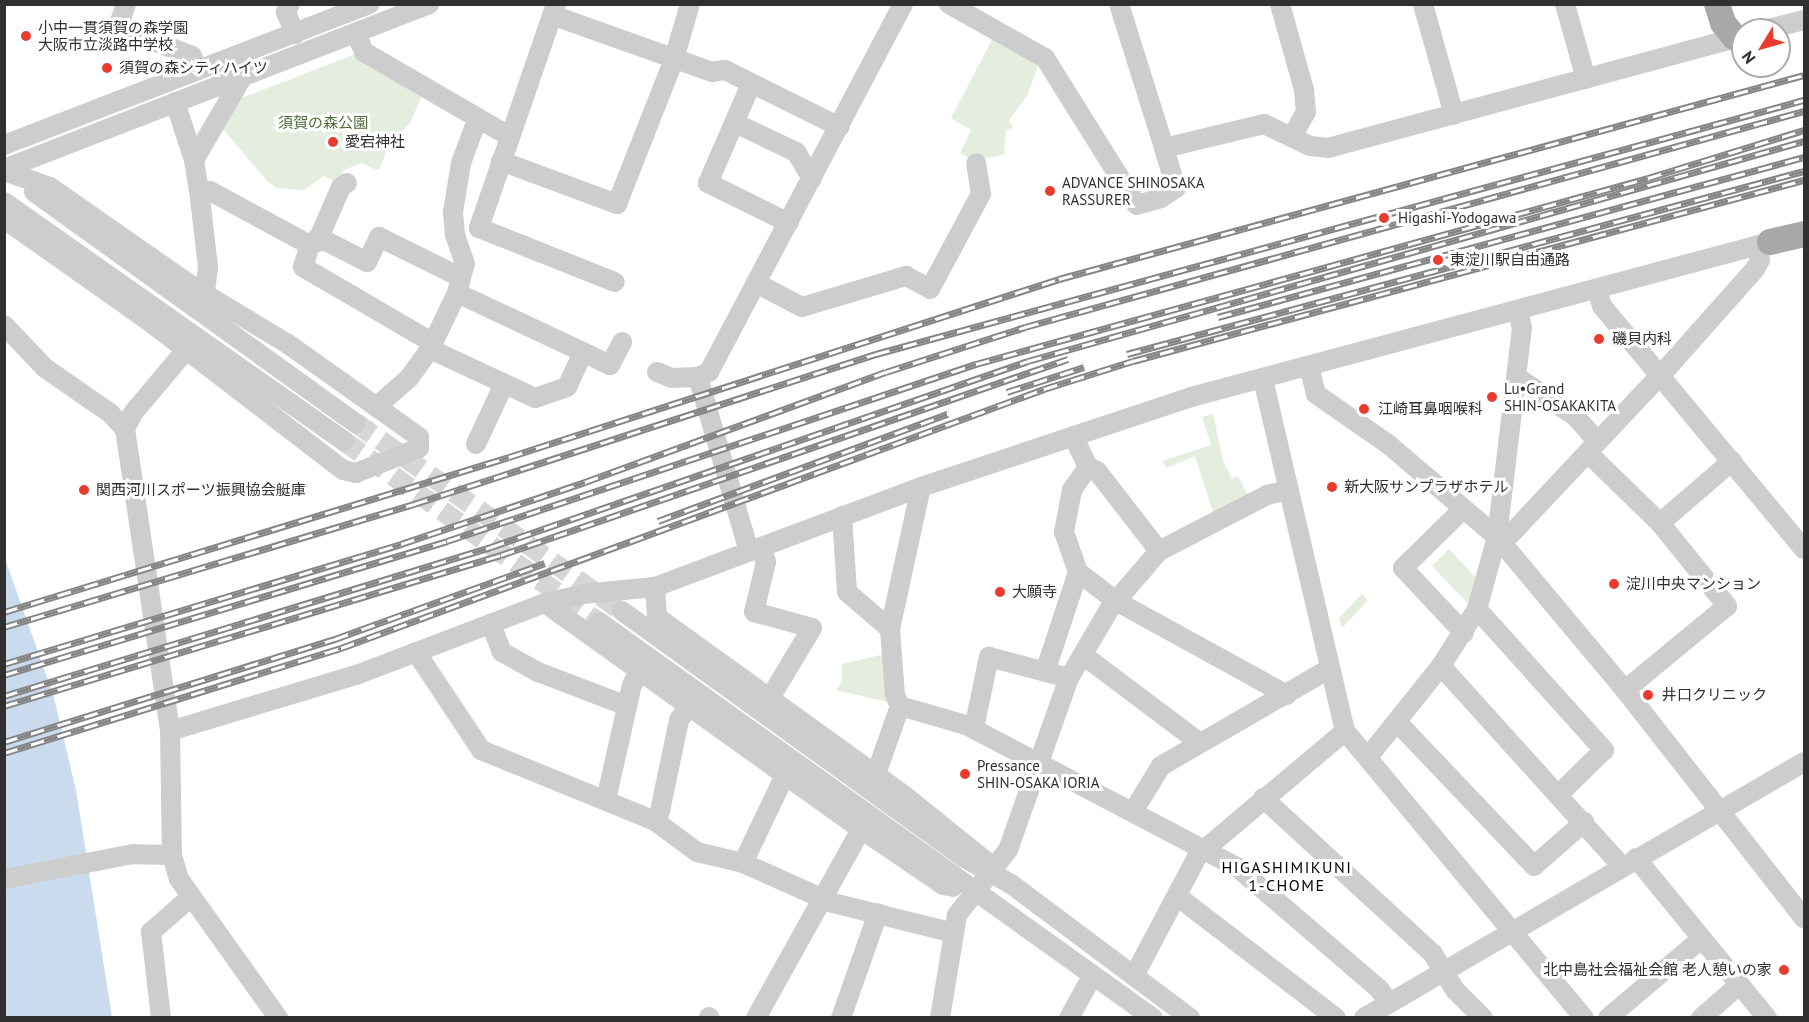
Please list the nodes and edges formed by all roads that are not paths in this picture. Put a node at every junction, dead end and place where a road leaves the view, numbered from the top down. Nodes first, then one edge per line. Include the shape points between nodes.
1 (126, 4) edge
2 (290, 4) edge
3 (370, 4) edge
4 (429, 4) edge
5 (690, 4) edge
6 (903, 4) edge
7 (949, 4) edge
8 (1119, 4) edge
9 (1280, 4) edge
10 (1423, 4) edge
11 (1565, 4) edge
12 (1717, 4) edge
13 (554, 10) edge
14 (1731, 30) edge
15 (356, 33) junction
16 (295, 34) junction
17 (1731, 39) edge
18 (674, 59) junction
19 (198, 69) junction
20 (244, 74) junction
21 (1586, 79) junction
22 (751, 84) junction
23 (175, 102) junction
24 (1454, 115) junction
25 (477, 120) junction
26 (735, 123) junction
27 (840, 127) junction
28 (509, 136) junction
29 (1292, 136) junction
30 (4, 145) edge
31 (1164, 148) junction
32 (194, 160) junction
33 (501, 161) junction
34 (976, 163) dead end
35 (4, 170) edge
36 (812, 179) junction
37 (346, 183) dead end
38 (199, 190) junction
39 (4, 202) edge
40 (4, 219) edge
41 (789, 223) junction
42 (1804, 234) edge
43 (314, 241) junction
44 (1764, 243) junction
45 (615, 282) dead end
46 (756, 283) junction
47 (459, 285) junction
48 (1597, 289) junction
49 (205, 291) junction
50 (1518, 311) junction
51 (4, 319) edge
52 (4, 325) edge
53 (21, 341) junction
54 (621, 342) dead end
55 (431, 346) junction
56 (186, 350) junction
57 (583, 352) junction
58 (1309, 366) junction
59 (657, 372) dead end
60 (1660, 375) junction
61 (698, 377) junction
62 (1517, 377) junction
63 (1263, 379) junction
64 (504, 384) junction
65 (376, 406) junction
66 (356, 423) tunnel mouth
67 (125, 429) junction
68 (1073, 436) junction
69 (344, 441) tunnel mouth
70 (476, 444) dead end
71 (1593, 448) junction
72 (1732, 461) junction
73 (1088, 467) junction
74 (921, 487) junction
75 (1288, 490) junction
76 (1463, 509) junction
77 (842, 516) junction
78 (1660, 523) junction
79 (1497, 537) junction
80 (755, 549) junction
81 (1804, 549) edge
82 (1159, 550) junction
83 (1078, 572) junction
84 (656, 587) junction
85 (1116, 601) junction
86 (545, 603) junction
87 (1478, 609) junction
88 (622, 611) tunnel mouth
89 (599, 622) tunnel mouth
90 (491, 624) junction
91 (890, 629) junction
92 (1464, 633) junction
93 (416, 652) junction
94 (1083, 655) junction
95 (1441, 666) junction
96 (1329, 669) junction
97 (639, 672) junction
98 (1045, 672) junction
99 (1069, 678) junction
100 (1625, 690) junction
101 (1287, 694) junction
102 (770, 698) junction
103 (627, 706) junction
104 (689, 706) junction
105 (900, 706) junction
106 (1398, 723) junction
107 (974, 729) junction
108 (170, 731) junction
109 (1345, 731) junction
110 (1200, 743) junction
111 (1368, 757) junction
112 (1040, 760) junction
113 (1804, 762) edge
114 (876, 774) junction
115 (785, 775) junction
116 (1559, 794) junction
117 (1263, 798) junction
118 (606, 800) junction
119 (1134, 810) junction
120 (1720, 810) junction
121 (655, 821) junction
122 (1584, 822) junction
123 (861, 829) junction
124 (1204, 848) junction
125 (172, 855) junction
126 (743, 862) junction
127 (1629, 862) junction
128 (992, 870) junction
129 (4, 879) edge
130 (974, 892) junction
131 (191, 897) junction
132 (1177, 897) junction
133 (821, 899) junction
134 (878, 913) junction
135 (1804, 918) edge
136 (1512, 932) junction
137 (954, 933) junction
138 (1701, 939) junction
139 (1443, 971) junction
140 (1094, 975) junction
141 (1134, 976) junction
142 (1739, 984) junction
143 (1133, 1012) edge
144 (1377, 1012) edge
145 (161, 1017) edge
146 (278, 1017) edge
147 (756, 1017) edge
148 (842, 1017) edge
149 (940, 1017) edge
150 (1069, 1017) edge
151 (1153, 1017) edge
152 (1190, 1017) edge
153 (1336, 1017) edge
154 (1483, 1017) edge
155 (1584, 1017) edge
156 (1608, 1017) edge
157 (1701, 1017) edge
158 (1767, 1017) edge

1 - 19 street via 118,27 192,56
2 - 16 street via 286,12
3 - 16 street
4 - 15 street
5 - 18 street
6 - 27 street
7 - 31 street via 1045,58 1137,205 1161,198 1176,188
8 - 31 street
9 - 29 street via 1305,101 1306,112
10 - 24 street
11 - 21 street
12 - 14 main road via 1723,23
13 - 18 street
13 - 28 street
15 - 20 street
15 - 25 street via 364,52
16 - 19 street
17 - 21 street
18 - 22 street via 711,72 725,70
18 - 33 street via 617,204
19 - 30 street
20 - 23 street
20 - 32 street
21 - 24 street
22 - 26 street
22 - 27 street
23 - 32 street
23 - 35 street
24 - 29 street via 1328,148 1310,146
25 - 28 street
25 - 47 street via 461,163 453,212 454,235 465,264
26 - 36 street via 796,152
26 - 41 street via 708,183
27 - 36 street
28 - 33 street
29 - 31 street via 1258,124
32 - 38 street
33 - 45 street via 479,228
34 - 46 street via 981,194 930,289 906,276 802,307
35 - 49 street via 50,187 195,288
35 - 66 street
36 - 41 street
37 - 43 street
38 - 43 street via 210,191
38 - 49 street via 208,267
39 - 69 street
40 - 56 street
41 - 46 street
42 - 44 main road
43 - 47 street via 368,261 379,237
43 - 55 street via 303,267
44 - 48 street
44 - 60 street via 1755,269
46 - 61 street via 709,372
47 - 55 street
47 - 57 street
48 - 50 street
48 - 60 street via 1602,306
49 - 65 street
50 - 58 street
50 - 62 street via 1521,328
51 - 53 street
52 - 53 street
53 - 67 street via 45,368 110,413
54 - 57 street via 609,365
55 - 64 street
55 - 65 street via 409,378
56 - 65 street via 349,473 419,448 418,437
56 - 67 street via 133,413
57 - 64 street via 567,387 535,398
58 - 63 street
58 - 76 street via 1316,394 1388,444
59 - 61 street via 672,378
60 - 71 street
60 - 72 street
61 - 80 street
62 - 71 street via 1576,417
62 - 79 street
63 - 68 street via 1191,397
63 - 75 street
64 - 70 street
67 - 108 street via 138,540
68 - 73 street
68 - 74 street
71 - 78 street
71 - 79 street via 1511,534
72 - 78 street
72 - 81 street
73 - 82 street via 1097,471
73 - 83 street via 1072,490 1064,532
74 - 77 street
74 - 91 street
75 - 82 street via 1267,495
75 - 96 street
76 - 79 street
76 - 92 street via 1403,568
77 - 80 street
77 - 91 street via 847,592
78 - 100 street via 1727,606
79 - 87 street
79 - 100 street
80 - 84 street
80 - 102 street via 766,561 754,612 812,628
82 - 85 street
83 - 85 street
83 - 98 street
84 - 86 street via 583,594
84 - 102 street via 657,617
85 - 94 street
85 - 101 street
86 - 90 street
86 - 97 street
87 - 92 street
87 - 116 street via 1604,750
88 - 128 street
89 - 130 street
90 - 93 street
90 - 103 street via 502,652 538,672
91 - 105 street via 895,695
92 - 95 street
93 - 108 street via 284,699
93 - 118 street via 481,750
94 - 99 street
94 - 110 street
95 - 106 street
95 - 116 street
96 - 101 street
96 - 109 street
97 - 103 street
97 - 104 street
98 - 99 street
98 - 107 street via 988,657
99 - 112 street
100 - 120 street
101 - 110 street
102 - 114 street
103 - 118 street
104 - 115 street
104 - 121 street via 679,720
105 - 107 street
105 - 114 street
106 - 111 street
106 - 122 street via 1534,866
107 - 112 street
108 - 125 street
109 - 111 street
109 - 117 street
110 - 119 street via 1161,766
111 - 136 street
112 - 119 street
112 - 128 street via 1008,850
113 - 120 street
114 - 128 street via 971,845
115 - 123 street
115 - 126 street
116 - 122 street
117 - 124 street
117 - 139 street via 1432,954
118 - 121 street
119 - 124 street
120 - 127 street
120 - 135 street
121 - 126 street via 697,852
122 - 127 street
123 - 130 street via 943,885
123 - 133 street
124 - 132 street
124 - 144 street via 1238,868 1379,989
125 - 129 street via 133,854
125 - 131 street via 179,879
126 - 133 street
127 - 136 street
127 - 138 street
128 - 130 street
128 - 141 street
130 - 137 street via 958,913
130 - 140 street
131 - 145 street via 151,932
131 - 146 street
132 - 141 street
132 - 153 street
133 - 134 street
133 - 147 street
134 - 137 street
134 - 148 street
136 - 139 street
136 - 155 street
137 - 149 street
138 - 142 street
138 - 156 street
139 - 144 street
139 - 154 street via 1455,990
140 - 143 street
140 - 150 street
141 - 152 street
142 - 157 street
142 - 158 street
143 - 151 street

